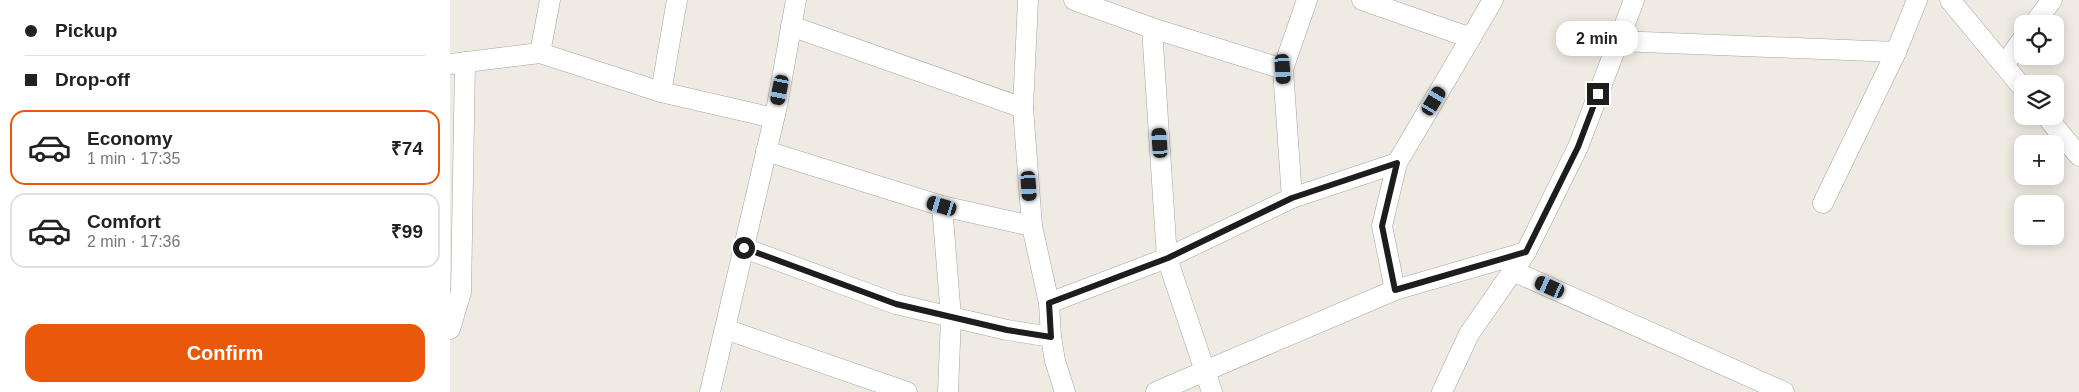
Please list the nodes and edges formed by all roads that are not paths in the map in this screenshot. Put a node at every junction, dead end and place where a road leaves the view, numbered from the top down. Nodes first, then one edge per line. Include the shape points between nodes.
1 (550, 0) edge
2 (677, 0) edge
3 (796, 0) edge
4 (1028, 0) edge
5 (1074, 0) edge
6 (1307, 0) edge
7 (1362, 0) edge
8 (1493, 0) edge
9 (1634, 0) edge
10 (1917, 0) edge
11 (1950, 0) edge
12 (2052, 0) edge
13 (2041, 15) edge
14 (791, 26) junction
15 (1152, 28) junction
16 (1470, 38) junction
17 (1618, 41) junction
18 (2014, 51) edge
19 (540, 52) junction
20 (1896, 52) junction
21 (458, 63) edge
22 (2004, 65) junction
23 (1283, 69) junction
24 (2014, 77) edge
25 (660, 92) junction
26 (1023, 108) junction
27 (774, 118) junction
28 (2053, 125) edge
29 (766, 151) junction
30 (2079, 156) edge
31 (1397, 163) junction
32 (1292, 198) junction
33 (1823, 203) dead end
34 (942, 206) junction
35 (1032, 226) junction
36 (744, 248) junction
37 (1526, 252) junction
38 (1168, 258) junction
39 (1513, 271) junction
40 (1395, 290) junction
41 (1049, 303) junction
42 (951, 317) junction
43 (450, 329) edge
44 (725, 329) junction
45 (1051, 337) junction
46 (1205, 371) junction
47 (710, 392) edge
48 (906, 392) edge
49 (948, 392) edge
50 (1065, 392) edge
51 (1156, 392) edge
52 (1212, 392) edge
53 (1442, 392) edge
54 (1784, 392) edge

1 - 19 street
2 - 25 street
3 - 14 street
4 - 26 street
5 - 15 street
6 - 23 street
7 - 16 street
8 - 16 street
9 - 17 street
10 - 20 street
11 - 22 street
12 - 13 street
14 - 26 street
14 - 27 street
15 - 23 street
15 - 38 street
16 - 31 street
17 - 20 street
17 - 37 street via 1578,147
18 - 22 street
19 - 21 street
19 - 25 street
20 - 33 street
21 - 43 street via 461,292
22 - 24 street
23 - 32 street
25 - 27 street
26 - 35 street
27 - 29 street
28 - 30 street
29 - 34 street
29 - 36 street
31 - 32 street
31 - 40 street via 1382,226
32 - 38 street
34 - 35 street
34 - 42 street
35 - 41 street
36 - 42 street via 896,304
36 - 44 street
37 - 39 street
37 - 40 street
38 - 41 street
38 - 46 street
39 - 53 street via 1469,334
39 - 54 street
40 - 46 street
41 - 45 street
42 - 45 street
42 - 49 street
44 - 47 street
44 - 48 street
45 - 50 street
46 - 51 street
46 - 52 street

